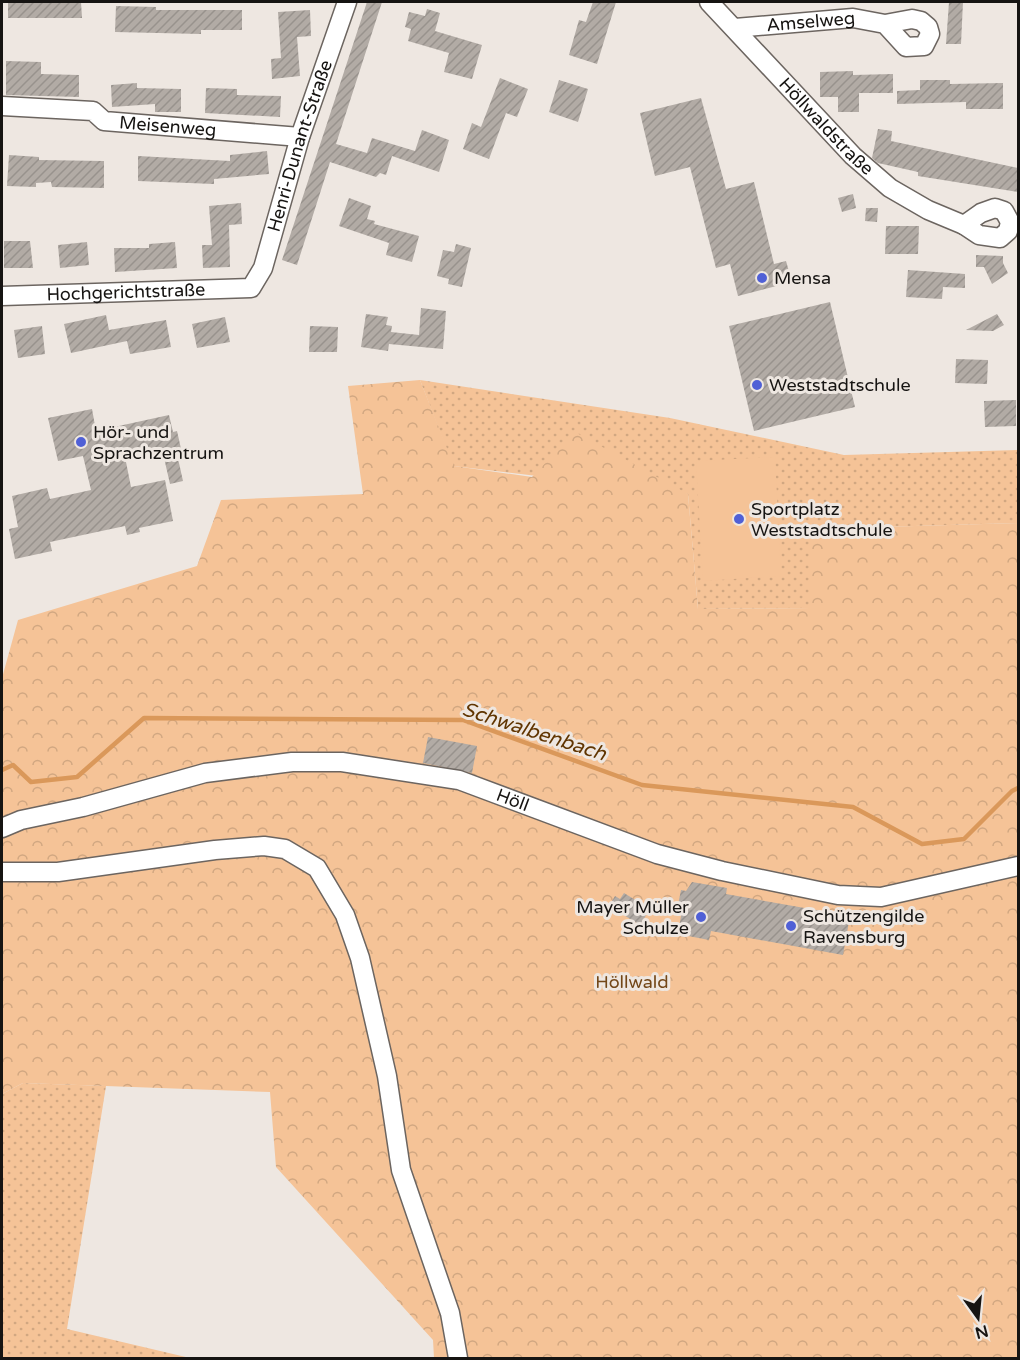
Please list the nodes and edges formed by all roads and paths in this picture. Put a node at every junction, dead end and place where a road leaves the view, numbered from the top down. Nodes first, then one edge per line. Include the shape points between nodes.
1 (347, 2) edge
2 (710, 2) edge
3 (885, 24) dead end
4 (735, 28) junction
5 (2, 106) edge
6 (300, 137) junction
7 (964, 225) dead end
8 (250, 288) joint
9 (2, 296) edge
10 (2, 828) edge
11 (1018, 866) edge
12 (2, 872) edge
13 (458, 1359) edge

1 - 6 street, Henri-Dunant-Straße
2 - 4 street, Höllwaldstraße
3 - 4 street, Amselweg via 853,18
4 - 7 street, Höllwaldstraße via 853,156 890,188
5 - 6 street, Meisenweg via 93,111 104,121
6 - 8 street, Henri-Dunant-Straße via 263,268
8 - 9 street, Hochgerichtstraße
10 - 11 street, Höll via 205,773 292,762 342,762 459,780 657,854 838,895 881,897
12 - 13 street via 58,872 264,846 285,849 316,868 345,915 360,958 387,1076 401,1170 450,1313

